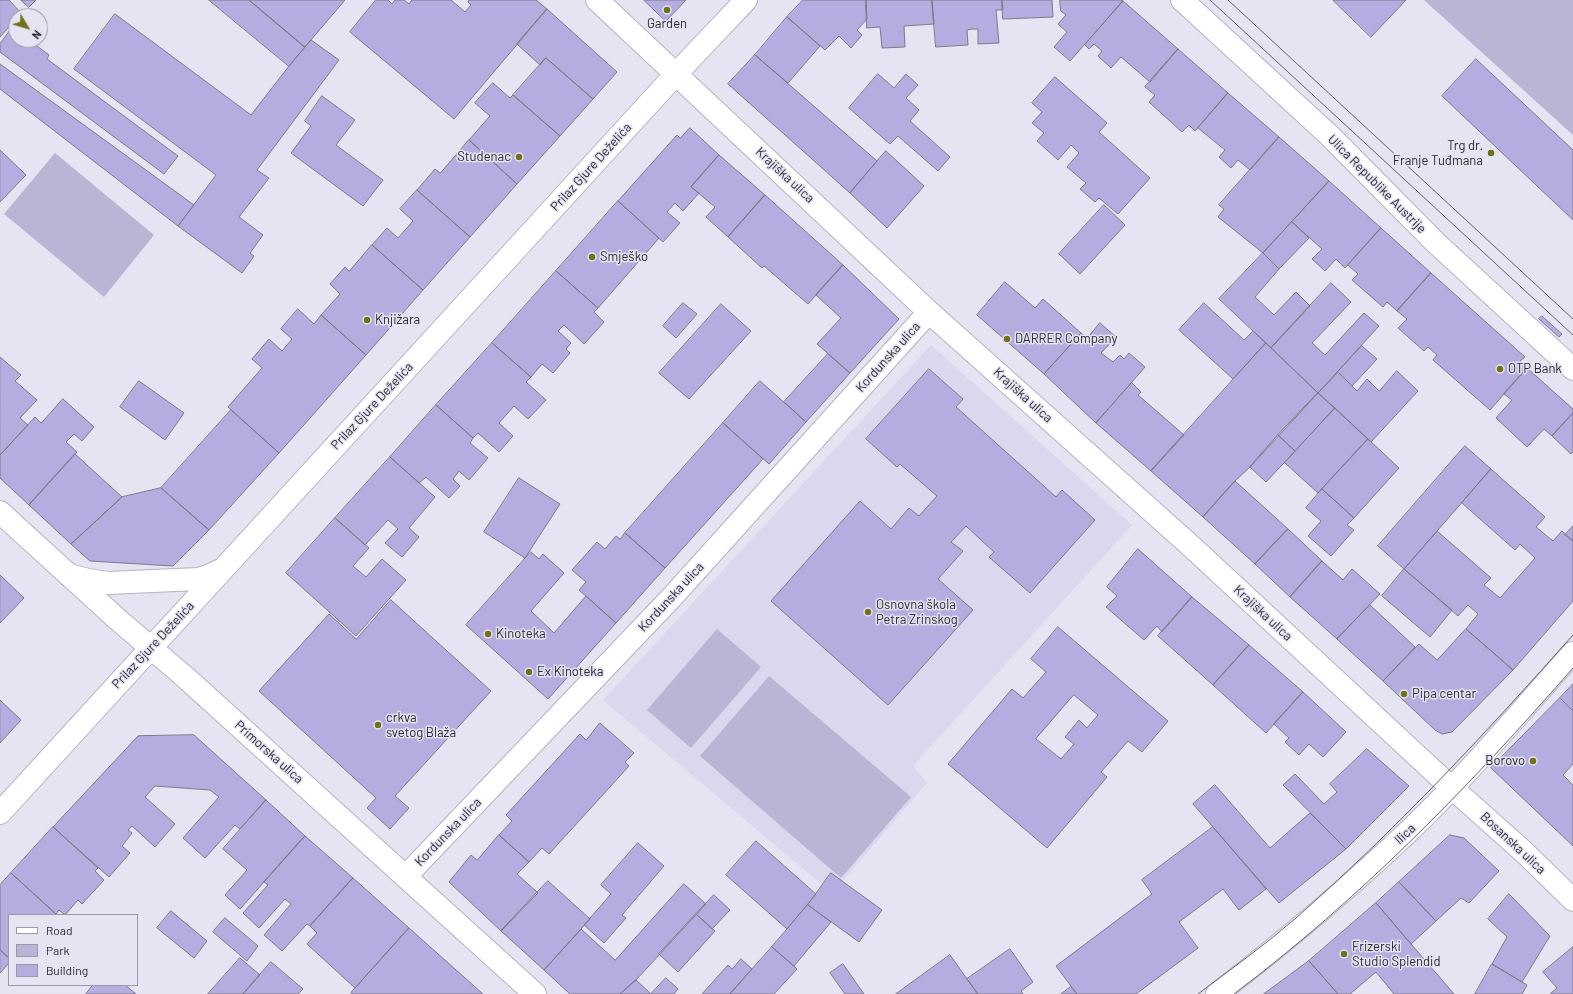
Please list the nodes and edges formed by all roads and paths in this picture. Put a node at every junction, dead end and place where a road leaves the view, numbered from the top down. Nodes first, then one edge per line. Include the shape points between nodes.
1 (597, 0) edge
2 (746, 0) edge
3 (1182, 0) edge
4 (676, 74) junction
5 (929, 312) junction
6 (1573, 368) edge
7 (0, 512) edge
8 (222, 569) junction
9 (69, 575) junction
10 (151, 647) junction
11 (1573, 653) edge
12 (1452, 787) junction
13 (0, 813) edge
14 (406, 876) junction
15 (1573, 900) edge
16 (535, 994) edge
17 (1217, 994) edge

1 - 4 street, Krajiška ulica
2 - 4 street, Prilaz Gjure Deželića
3 - 6 street, Ulica Republike Austrije via 1330,136 1436,244
4 - 5 street, Krajiška ulica
4 - 8 street, Prilaz Gjure Deželića
5 - 12 street, Krajiška ulica via 1192,547
5 - 14 street, Kordunska ulica via 672,597
7 - 9 street, Primorska ulica
8 - 9 street via 198,579 139,582 103,583
8 - 10 street, Prilaz Gjure Deželića
9 - 10 street, Primorska ulica
10 - 13 street, Prilaz Gjure Deželića
10 - 14 street, Primorska ulica
11 - 12 street, Ilica
12 - 15 street, Bosanska ulica
12 - 17 street, Ilica via 1363,873
14 - 16 street, Primorska ulica

